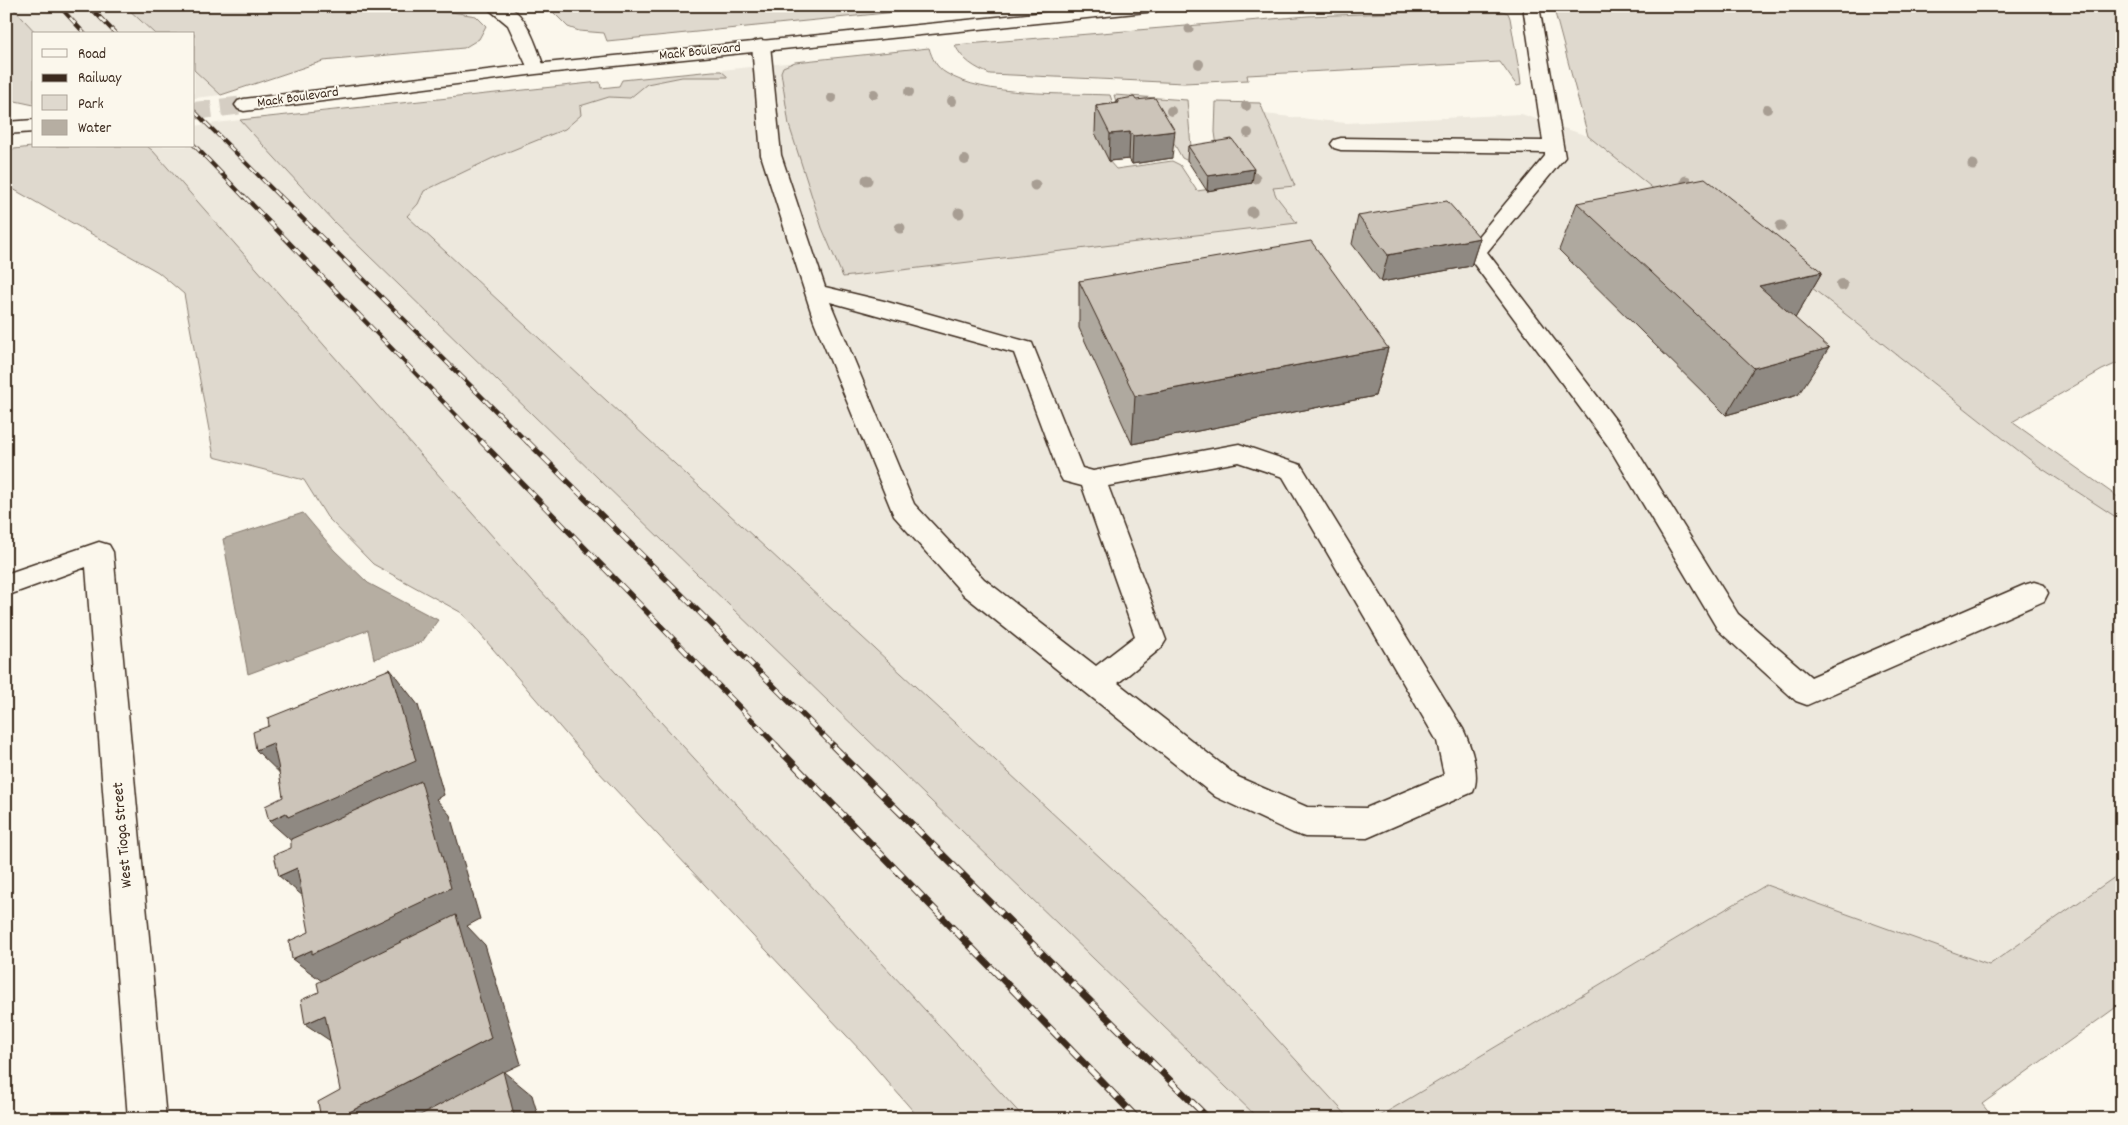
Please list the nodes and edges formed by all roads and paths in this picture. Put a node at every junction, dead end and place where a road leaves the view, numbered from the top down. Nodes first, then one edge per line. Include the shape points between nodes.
1 (493, 6) edge
2 (1156, 6) edge
3 (1531, 6) edge
4 (761, 45) junction
5 (536, 69) junction
6 (244, 105) tunnel mouth
7 (32, 126) edge
8 (6, 128) edge
9 (1341, 144) dead end
10 (1553, 147) junction
11 (816, 292) junction
12 (1093, 480) junction
13 (6, 584) edge
14 (2034, 593) dead end
15 (1096, 683) junction
16 (147, 1119) edge

1 - 5 main road via 510,16 517,26
2 - 4 main road, Mack Boulevard
3 - 10 main road
4 - 5 main road, Mack Boulevard
4 - 11 main road via 771,155
5 - 6 main road, Mack Boulevard
7 - 8 main road
9 - 10 main road
10 - 14 main road via 1554,157 1476,252 1618,441 1728,622 1808,692
11 - 12 main road via 1024,348 1072,474
11 - 15 main road via 903,510 974,587
12 - 15 main road via 1151,640
12 - 15 main road via 1239,453 1292,470 1452,738 1462,782 1367,823 1305,822 1227,786
13 - 16 main road, West Tioga Street via 99,552

